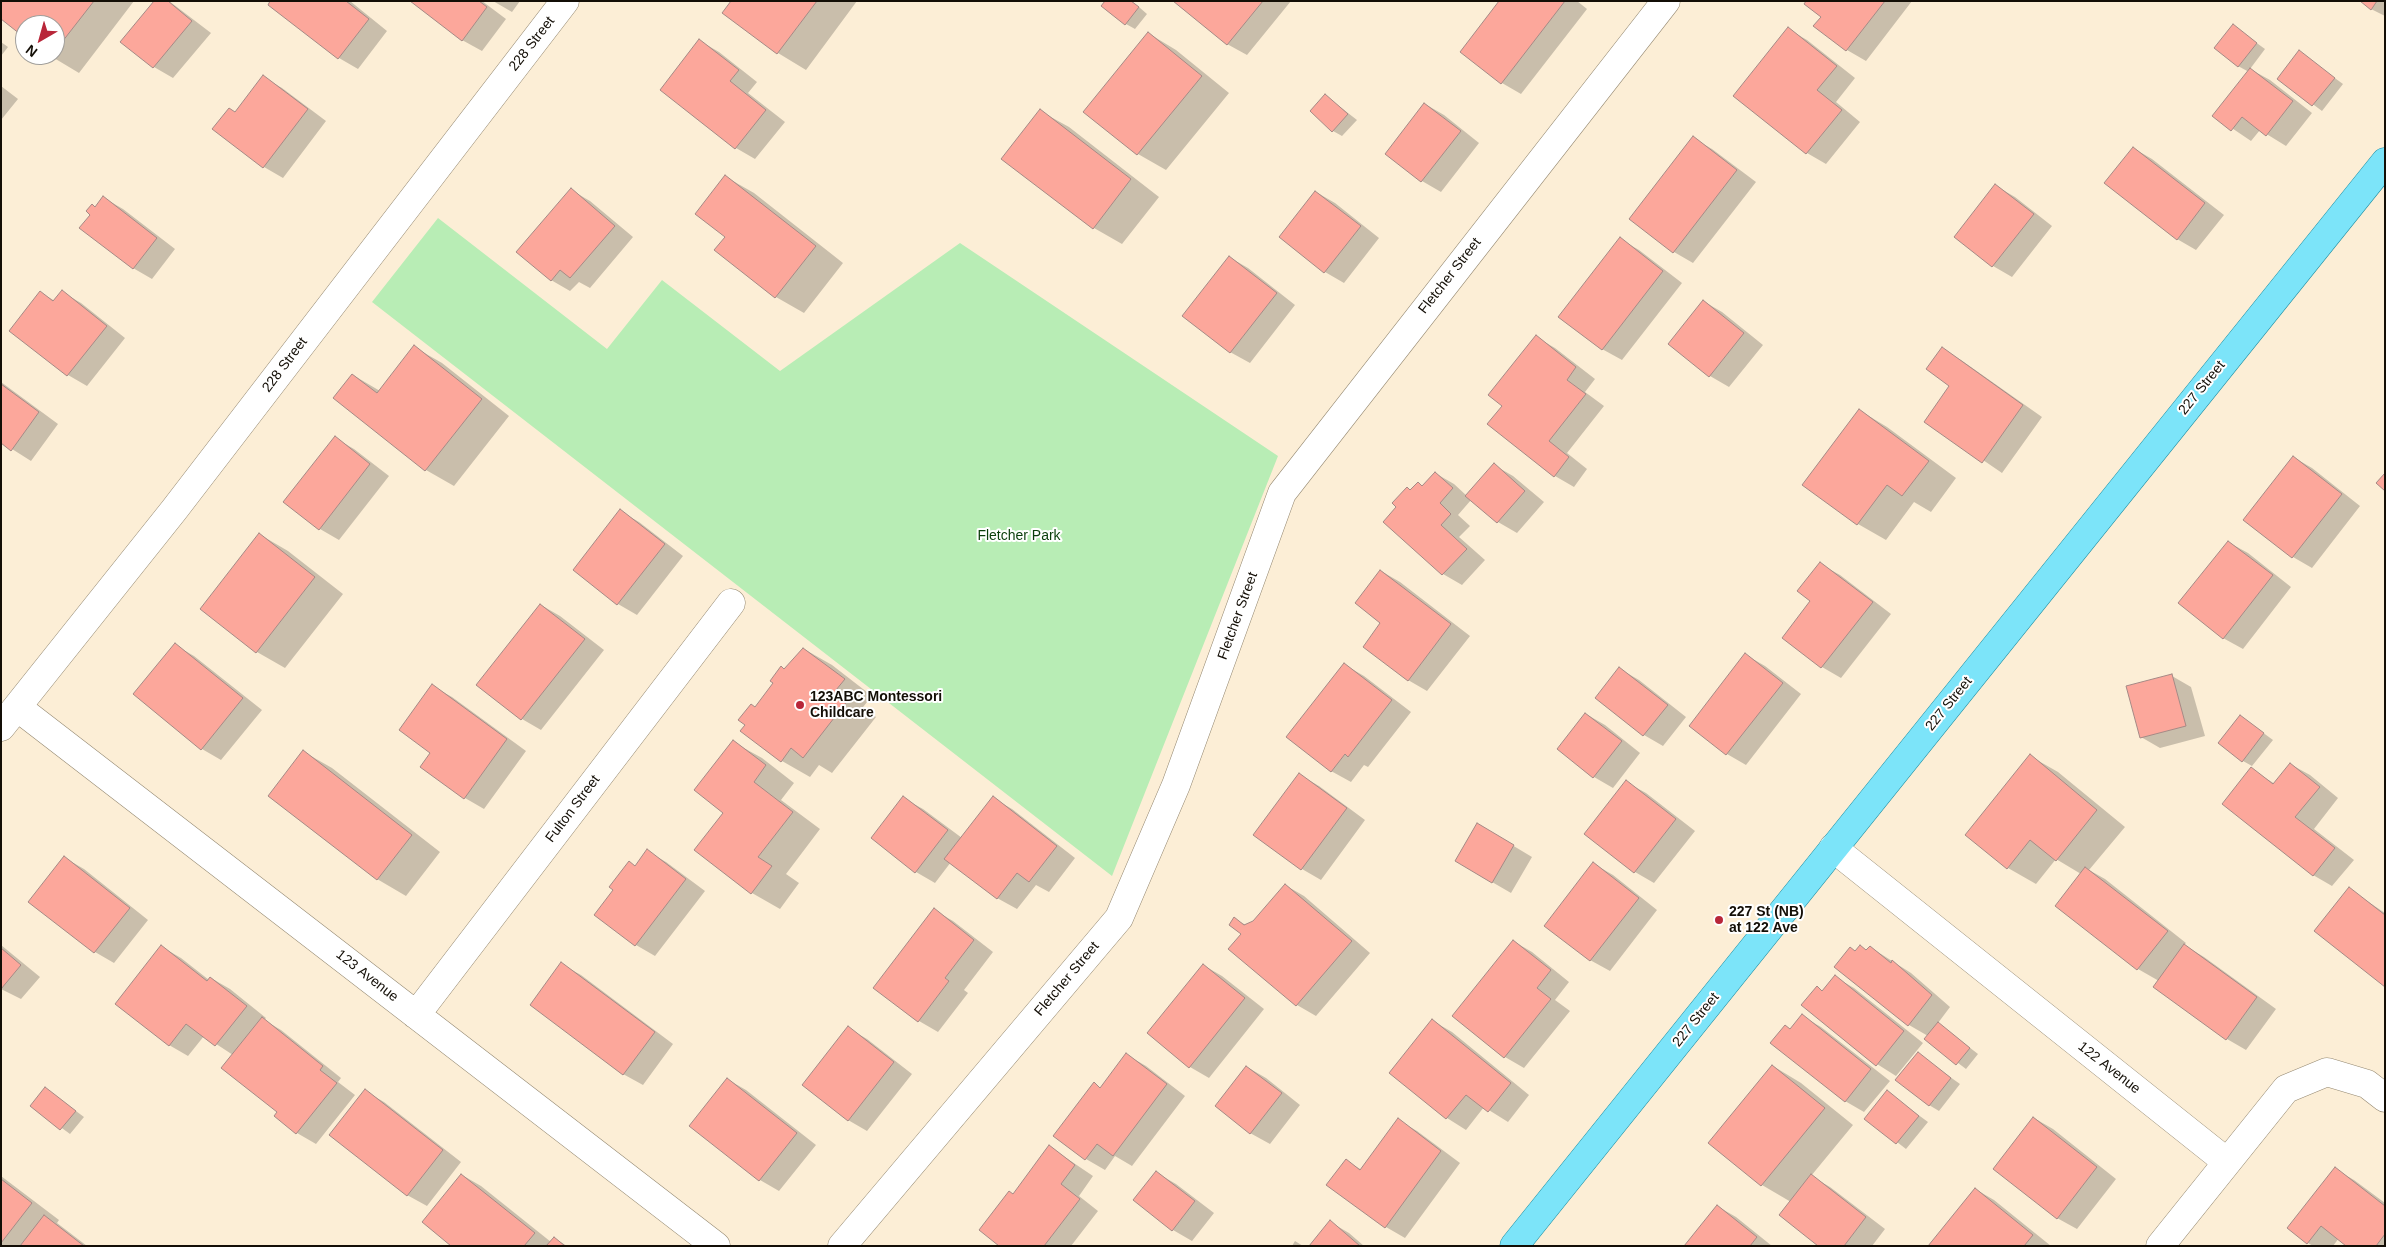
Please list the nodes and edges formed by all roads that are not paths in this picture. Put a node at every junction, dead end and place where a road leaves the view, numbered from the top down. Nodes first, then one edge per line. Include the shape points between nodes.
1 (565, 1) edge
2 (1666, 1) edge
3 (2385, 162) edge
4 (731, 603) dead end
5 (9, 717) edge
6 (1834, 848) junction
7 (416, 1014) junction
8 (2385, 1098) edge
9 (2227, 1162) junction
10 (716, 1246) edge
11 (842, 1246) edge
12 (1514, 1246) edge
13 (2160, 1246) edge

1 - 5 street, 228 Street via 174,510
2 - 11 street, Fletcher Street via 1282,493 1176,785 1119,918
3 - 6 main road, 227 Street
4 - 7 street, Fulton Street
5 - 7 street, 123 Avenue
6 - 9 street, 122 Avenue
6 - 12 main road, 227 Street
7 - 10 street, 123 Avenue
8 - 9 street via 2367,1084 2327,1072 2286,1089
9 - 13 street

